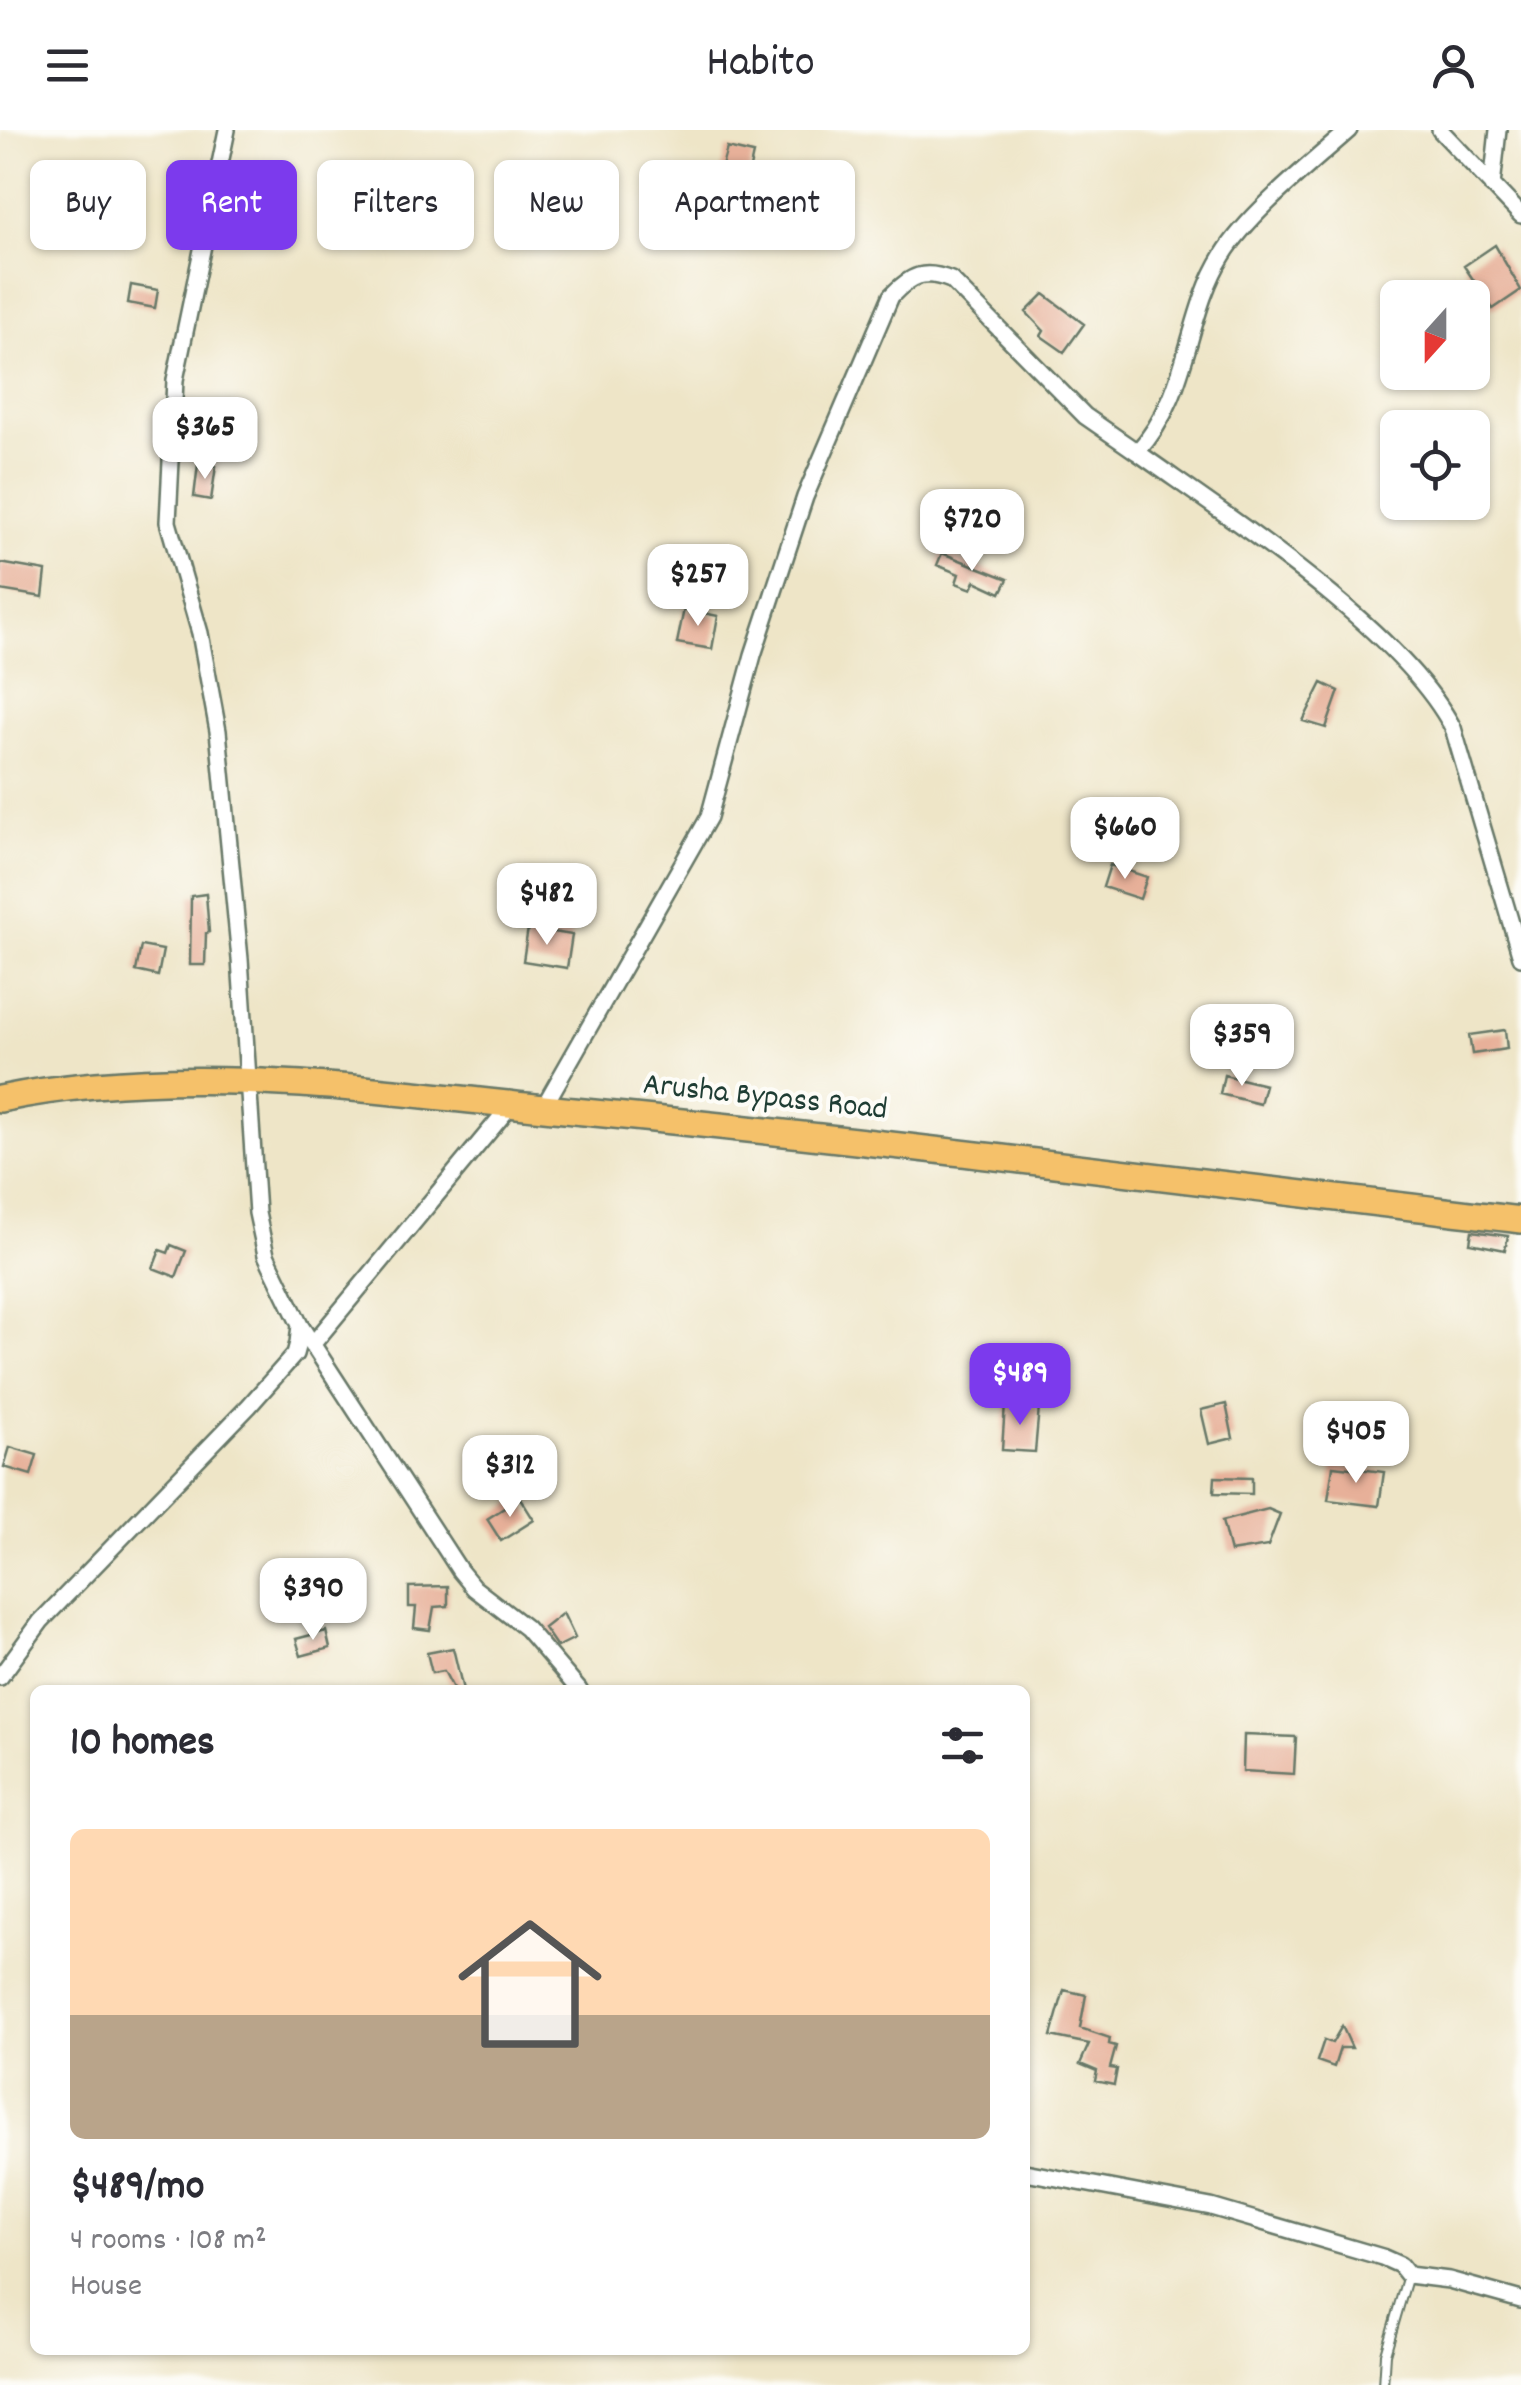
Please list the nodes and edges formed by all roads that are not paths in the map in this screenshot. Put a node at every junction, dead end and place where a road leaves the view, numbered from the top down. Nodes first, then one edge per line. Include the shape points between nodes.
1 (227, 130) edge
2 (1349, 130) edge
3 (1440, 130) edge
4 (1498, 130) edge
5 (1492, 186) junction
6 (1521, 215) edge
7 (1138, 452) junction
8 (1521, 957) edge
9 (250, 1080) junction
10 (0, 1099) edge
11 (510, 1105) junction
12 (543, 1108) junction
13 (1521, 1220) edge
14 (300, 1324) junction
15 (312, 1345) junction
16 (0, 1677) edge
17 (575, 1685) edge
18 (1030, 2173) edge
19 (1408, 2275) junction
20 (1521, 2300) edge
21 (1384, 2385) edge

1 - 9 street via 176,380 168,522 213,697
2 - 7 street via 1223,253 1158,427
3 - 5 street
4 - 5 street
5 - 6 street
7 - 8 street via 1316,585 1434,693 1452,728
7 - 12 street via 1085,416 950,280 926,272 892,296 805,497 709,817
9 - 10 main road, Arusha Bypass Road via 53,1088
9 - 11 main road, Arusha Bypass Road
9 - 14 street via 257,1213 266,1254
11 - 12 main road, Arusha Bypass Road
11 - 15 street
12 - 13 main road, Arusha Bypass Road
14 - 15 street
14 - 16 street via 295,1354 277,1376 41,1621
15 - 17 street via 460,1571 519,1621
18 - 19 street via 1266,2220 1382,2257
19 - 20 street
19 - 21 lane via 1385,2354

